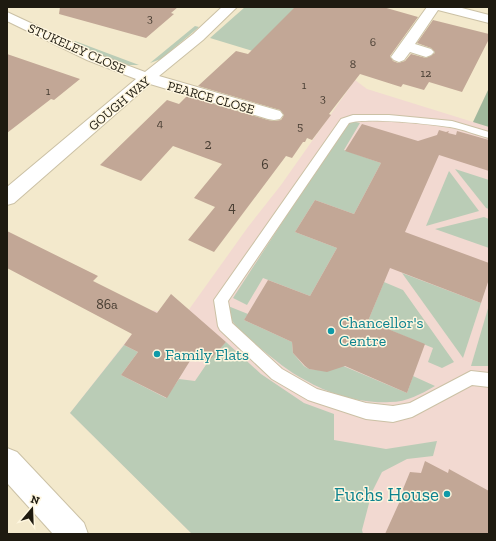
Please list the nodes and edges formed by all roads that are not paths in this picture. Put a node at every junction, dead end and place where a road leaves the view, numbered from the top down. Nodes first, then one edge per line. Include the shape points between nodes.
1 (230, 7) edge
2 (434, 7) edge
3 (441, 7) edge
4 (7, 16) edge
5 (489, 19) edge
6 (426, 52) dead end
7 (147, 78) junction
8 (266, 130) dead end
9 (489, 135) edge
10 (7, 198) edge
11 (489, 380) edge
12 (7, 462) edge
13 (73, 534) edge

1 - 7 street, GOUGH WAY
2 - 6 street via 402,52
3 - 5 street
4 - 7 street, STUKELEY CLOSE via 92,57
7 - 8 street, PEARCE CLOSE via 280,109
7 - 10 street, GOUGH WAY
9 - 11 lane via 452,124 389,118 354,118 345,122 221,300 225,326 277,374 314,396 366,411 393,414 412,410 471,378
12 - 13 street

